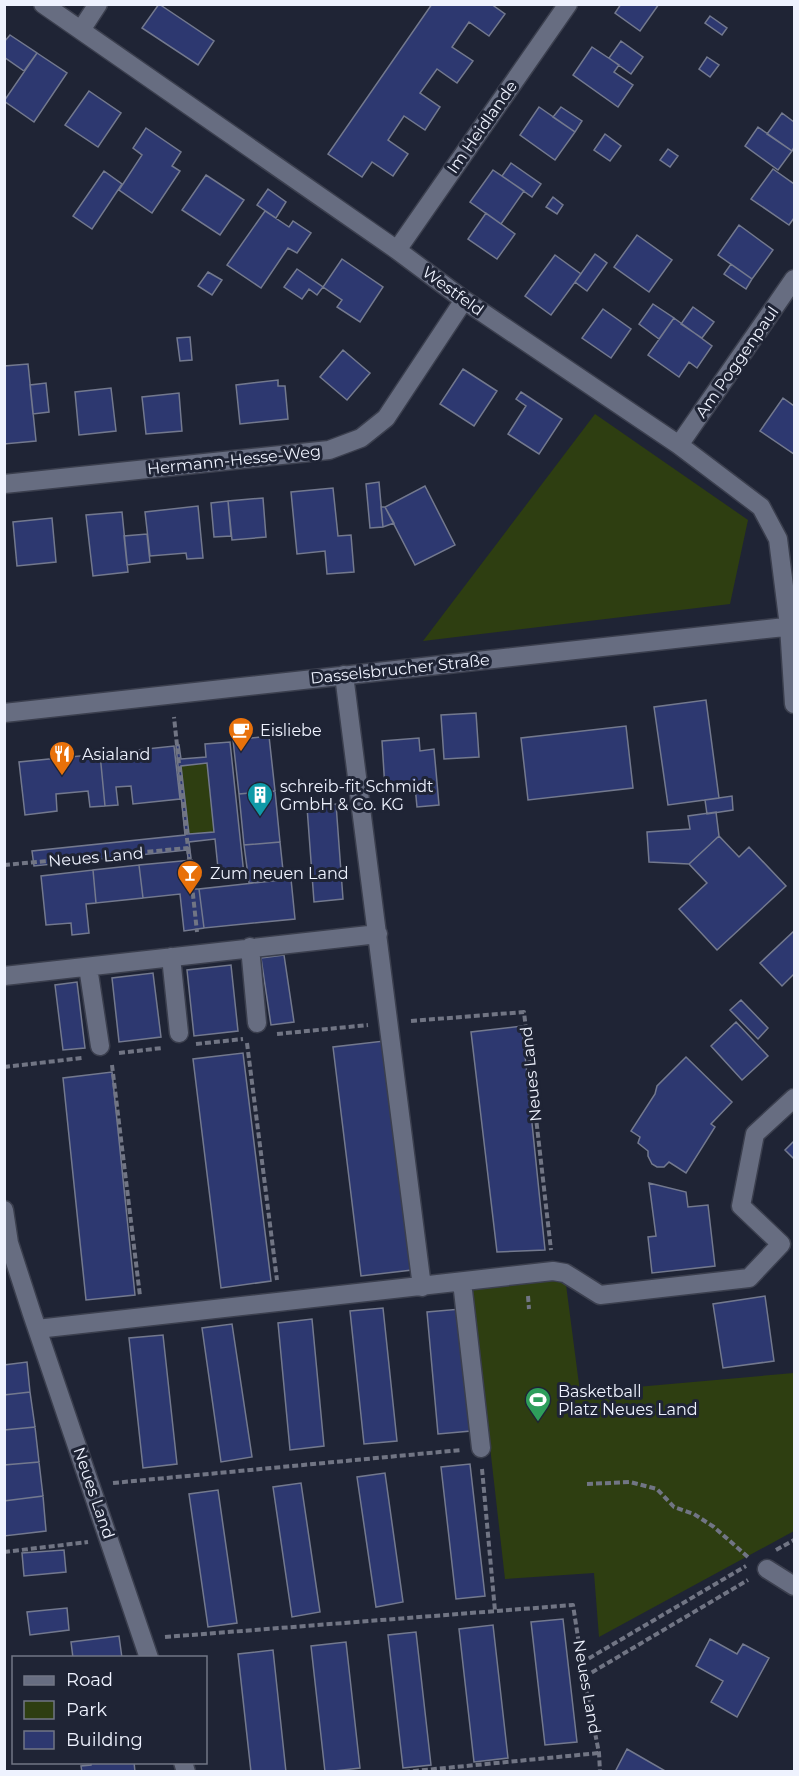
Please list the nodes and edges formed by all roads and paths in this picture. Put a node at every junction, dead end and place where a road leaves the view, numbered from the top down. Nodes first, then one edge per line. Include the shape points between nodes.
1 (43, 4) edge
2 (98, 4) edge
3 (568, 4) edge
4 (81, 30) junction
5 (397, 250) junction
6 (795, 279) edge
7 (464, 300) junction
8 (679, 445) junction
9 (4, 484) edge
10 (792, 626) edge
11 (344, 675) junction
12 (795, 704) edge
13 (4, 712) edge
14 (175, 722) dead end
15 (188, 848) junction
16 (4, 865) edge
17 (196, 924) dead end
18 (378, 934) junction
19 (250, 947) junction
20 (171, 957) junction
21 (88, 967) junction
22 (4, 976) edge
23 (389, 1023) junction
24 (264, 1029) joint
25 (180, 1042) junction
26 (94, 1051) joint
27 (4, 1067) edge
28 (795, 1098) edge
29 (4, 1210) edge
30 (553, 1271) junction
31 (462, 1282) junction
32 (422, 1287) junction
33 (280, 1302) junction
34 (143, 1317) junction
35 (37, 1329) junction
36 (481, 1448) junction
37 (587, 1484) dead end
38 (92, 1485) junction
39 (110, 1539) junction
40 (795, 1540) edge
41 (774, 1551) dead end
42 (4, 1552) edge
43 (767, 1569) joint
44 (795, 1586) edge
45 (495, 1611) junction
46 (143, 1639) junction
47 (148, 1656) edge
48 (581, 1664) junction
49 (584, 1677) junction
50 (599, 1753) junction
51 (404, 1772) edge
52 (600, 1772) edge

1 - 4 street, Westfeld
2 - 4 street
3 - 5 street, Im Heidlande
4 - 5 street, Westfeld
5 - 7 street, Westfeld
6 - 8 street, Am Poggenpaul
7 - 8 street, Westfeld
7 - 9 street, Hermann-Hesse-Weg via 386,417 361,438 329,450
8 - 10 street, Westfeld via 761,507 778,539
10 - 11 street, Dasselsbrucher Straße
10 - 12 street, Westfeld
11 - 13 street, Dasselsbrucher Straße
11 - 18 street
14 - 15 path
15 - 16 path, Neues Land
15 - 17 path
18 - 19 street
18 - 23 street
19 - 20 street
19 - 24 street
20 - 21 street
20 - 25 street
21 - 22 street
21 - 26 street
23 - 24 path, Neues Land
23 - 30 path, Neues Land via 524,1012
23 - 32 street
25 - 33 path via 246,1038
25 - 34 path via 111,1054
26 - 27 path
28 - 30 street via 755,1134 741,1206 782,1244 749,1278 600,1295 565,1273
29 - 35 street, Neues Land via 9,1244
30 - 31 street
31 - 32 street
31 - 36 street
32 - 33 street
33 - 34 street
34 - 35 street
35 - 38 street, Neues Land
36 - 38 path
36 - 45 path
37 - 48 path via 630,1482 657,1489 674,1507 714,1527 753,1562
38 - 39 street, Neues Land
39 - 42 path
39 - 46 street, Neues Land
40 - 41 path
43 - 44 street
43 - 49 path
45 - 46 path
45 - 48 path, Neues Land via 573,1605
46 - 47 street, Neues Land
48 - 49 path, Neues Land
49 - 50 path, Neues Land
50 - 51 path, Neues Land
50 - 52 path

